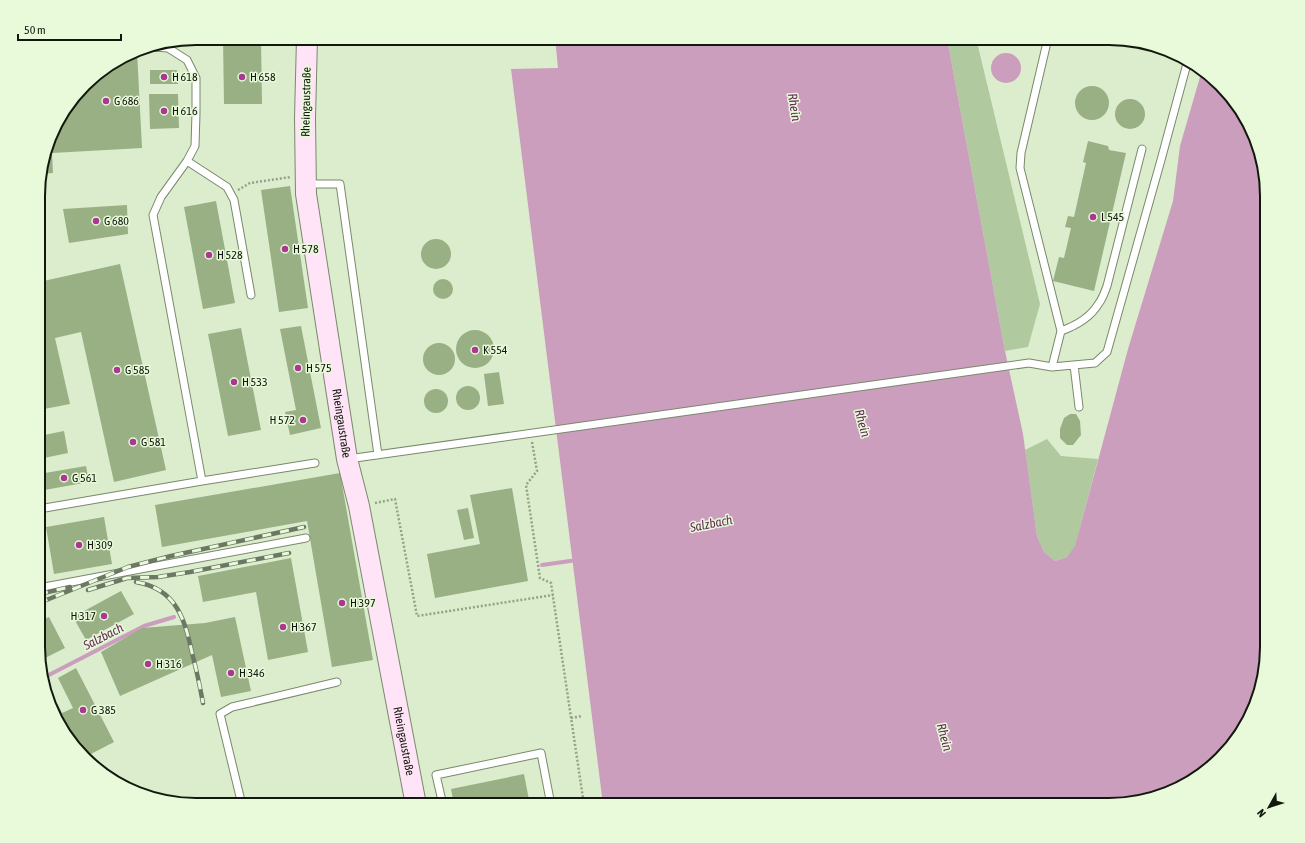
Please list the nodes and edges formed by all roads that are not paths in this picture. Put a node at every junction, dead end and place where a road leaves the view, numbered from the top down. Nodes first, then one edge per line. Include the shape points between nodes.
1 (307, 45) edge
2 (1046, 45) edge
3 (167, 48) edge
4 (1186, 66) edge
5 (1142, 149) dead end
6 (187, 162) junction
7 (297, 180) junction
8 (251, 295) dead end
9 (1061, 331) junction
10 (1074, 365) junction
11 (1052, 367) junction
12 (1079, 407) dead end
13 (378, 455) junction
14 (347, 459) junction
15 (316, 463) dead end
16 (202, 481) junction
17 (45, 508) edge
18 (306, 538) dead end
19 (45, 587) edge
20 (337, 682) dead end
21 (240, 798) edge
22 (415, 798) edge
23 (441, 798) edge
24 (550, 798) edge

1 - 7 street, Rheingaustraße via 305,118
2 - 9 lane via 1020,153 1020,168
3 - 6 lane via 187,60 196,78 195,146
4 - 10 lane via 1107,352 1095,363
5 - 9 lane via 1102,298 1087,317
6 - 8 lane via 227,187 234,200
6 - 16 lane via 160,197 154,215
7 - 13 lane via 340,184
7 - 14 street, Rheingaustraße via 324,316
9 - 11 lane
10 - 11 lane
10 - 12 lane
11 - 13 lane via 1029,363
13 - 14 lane
14 - 22 street, Rheingaustraße via 359,506
15 - 16 lane
16 - 17 lane
18 - 19 lane
20 - 21 lane via 232,707 220,714
23 - 24 lane via 436,775 541,753

